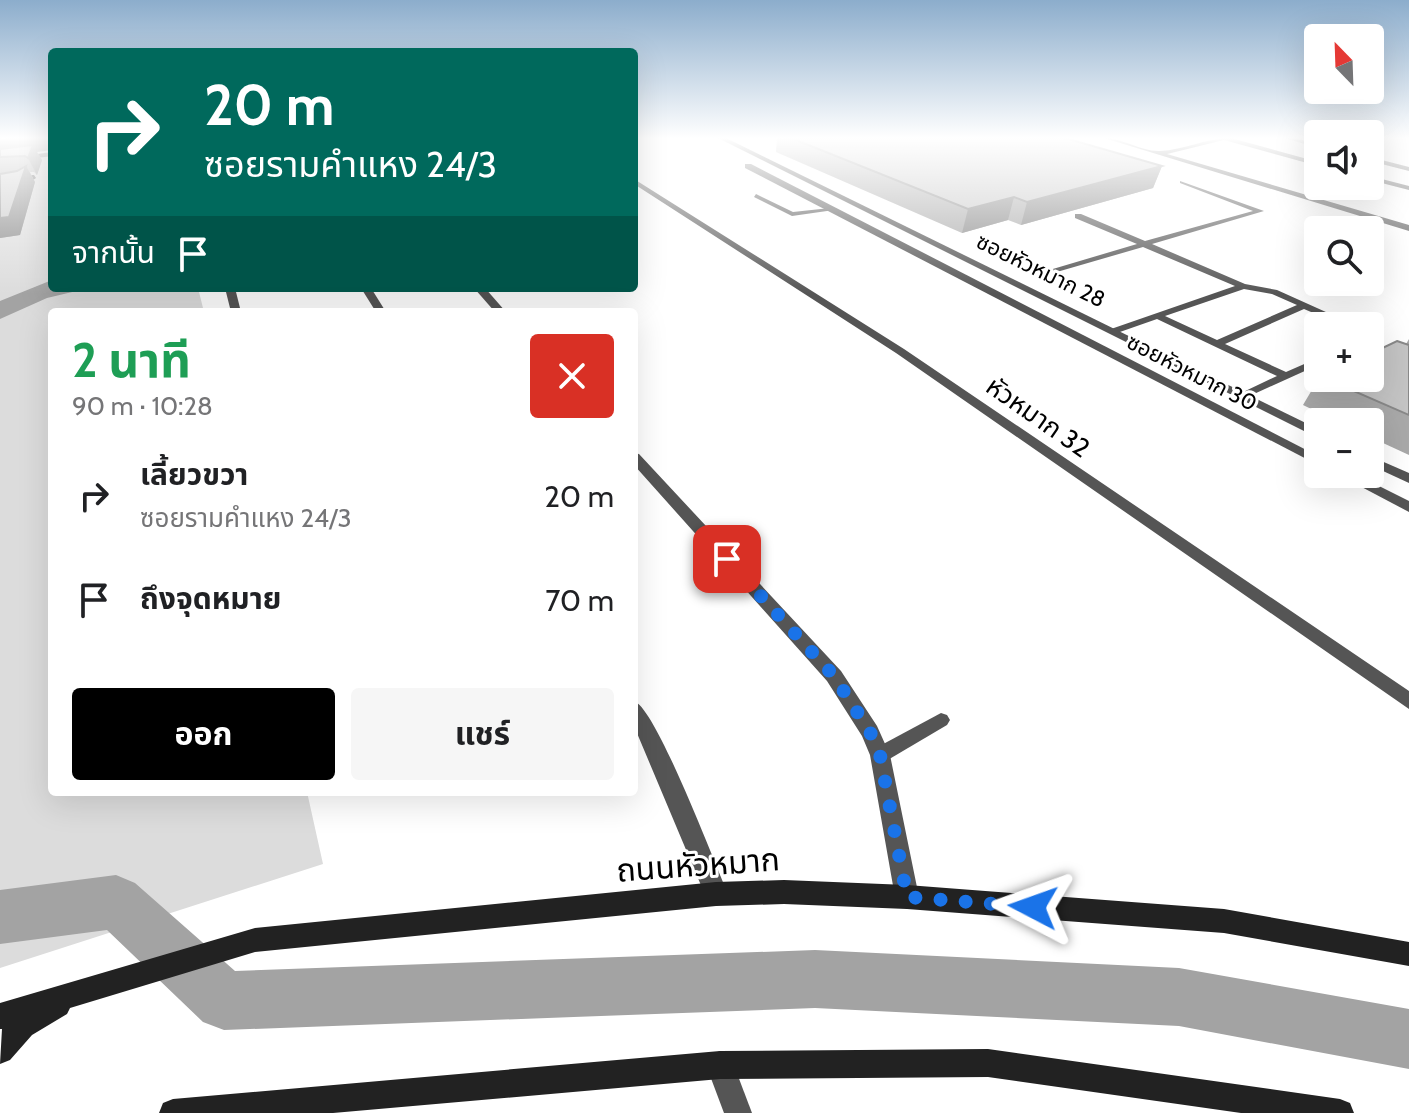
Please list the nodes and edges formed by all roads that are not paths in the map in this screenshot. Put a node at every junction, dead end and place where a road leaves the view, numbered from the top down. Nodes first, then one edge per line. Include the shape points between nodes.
1 (648, 190) edge
2 (793, 190) edge
3 (828, 190) edge
4 (1203, 190) edge
5 (1282, 190) edge
6 (756, 196) dead end
7 (830, 210) junction
8 (1078, 216) edge
9 (1409, 228) edge
10 (1144, 244) junction
11 (1040, 274) dead end
12 (1243, 286) junction
13 (483, 292) edge
14 (1305, 305) junction
15 (497, 308) edge
16 (1321, 312) edge
17 (1157, 316) junction
18 (1114, 331) junction
19 (1216, 344) junction
20 (1304, 368) edge
21 (1286, 376) junction
22 (1243, 396) junction
23 (1304, 427) edge
24 (1304, 454) edge
25 (638, 461) edge
26 (1384, 467) edge
27 (1409, 479) edge
28 (1372, 488) edge
29 (1409, 507) edge
30 (1409, 701) edge
31 (638, 715) edge
32 (941, 720) dead end
33 (880, 755) junction
34 (716, 894) junction
35 (907, 897) junction
36 (1409, 954) edge
37 (90, 989) junction
38 (0, 1016) edge
39 (0, 1050) edge
40 (720, 1065) junction
41 (173, 1113) edge
42 (738, 1113) edge
43 (1340, 1113) edge

1 - 30 street, หัวหมาก 32 via 900,351
2 - 7 street, ซอยหัวหมาก 30
3 - 18 street, ซอยหัวหมาก 28
4 - 10 lane via 1260,211
5 - 9 street
6 - 7 lane via 792,214
7 - 24 street, ซอยหัวหมาก 30
8 - 10 lane
10 - 11 lane
10 - 12 lane
12 - 14 lane
12 - 17 lane
13 - 15 street
14 - 16 lane
14 - 19 lane
17 - 18 lane
17 - 19 lane
18 - 22 street, ซอยหัวหมาก 28
19 - 21 lane
20 - 21 lane
21 - 22 lane
22 - 23 street, ซอยหัวหมาก 28
25 - 33 street via 834,676
26 - 27 street
28 - 29 street
31 - 34 street
32 - 33 lane
33 - 35 street
34 - 35 main road, ถนนหัวหมาก
34 - 37 main road, ถนนหัวหมาก via 255,940
35 - 36 main road, ถนนหัวหมาก via 1224,921
37 - 38 main road, ถนนหัวหมาก
37 - 39 main road via 23,1026
40 - 41 main road
40 - 42 street
40 - 43 main road via 988,1063

